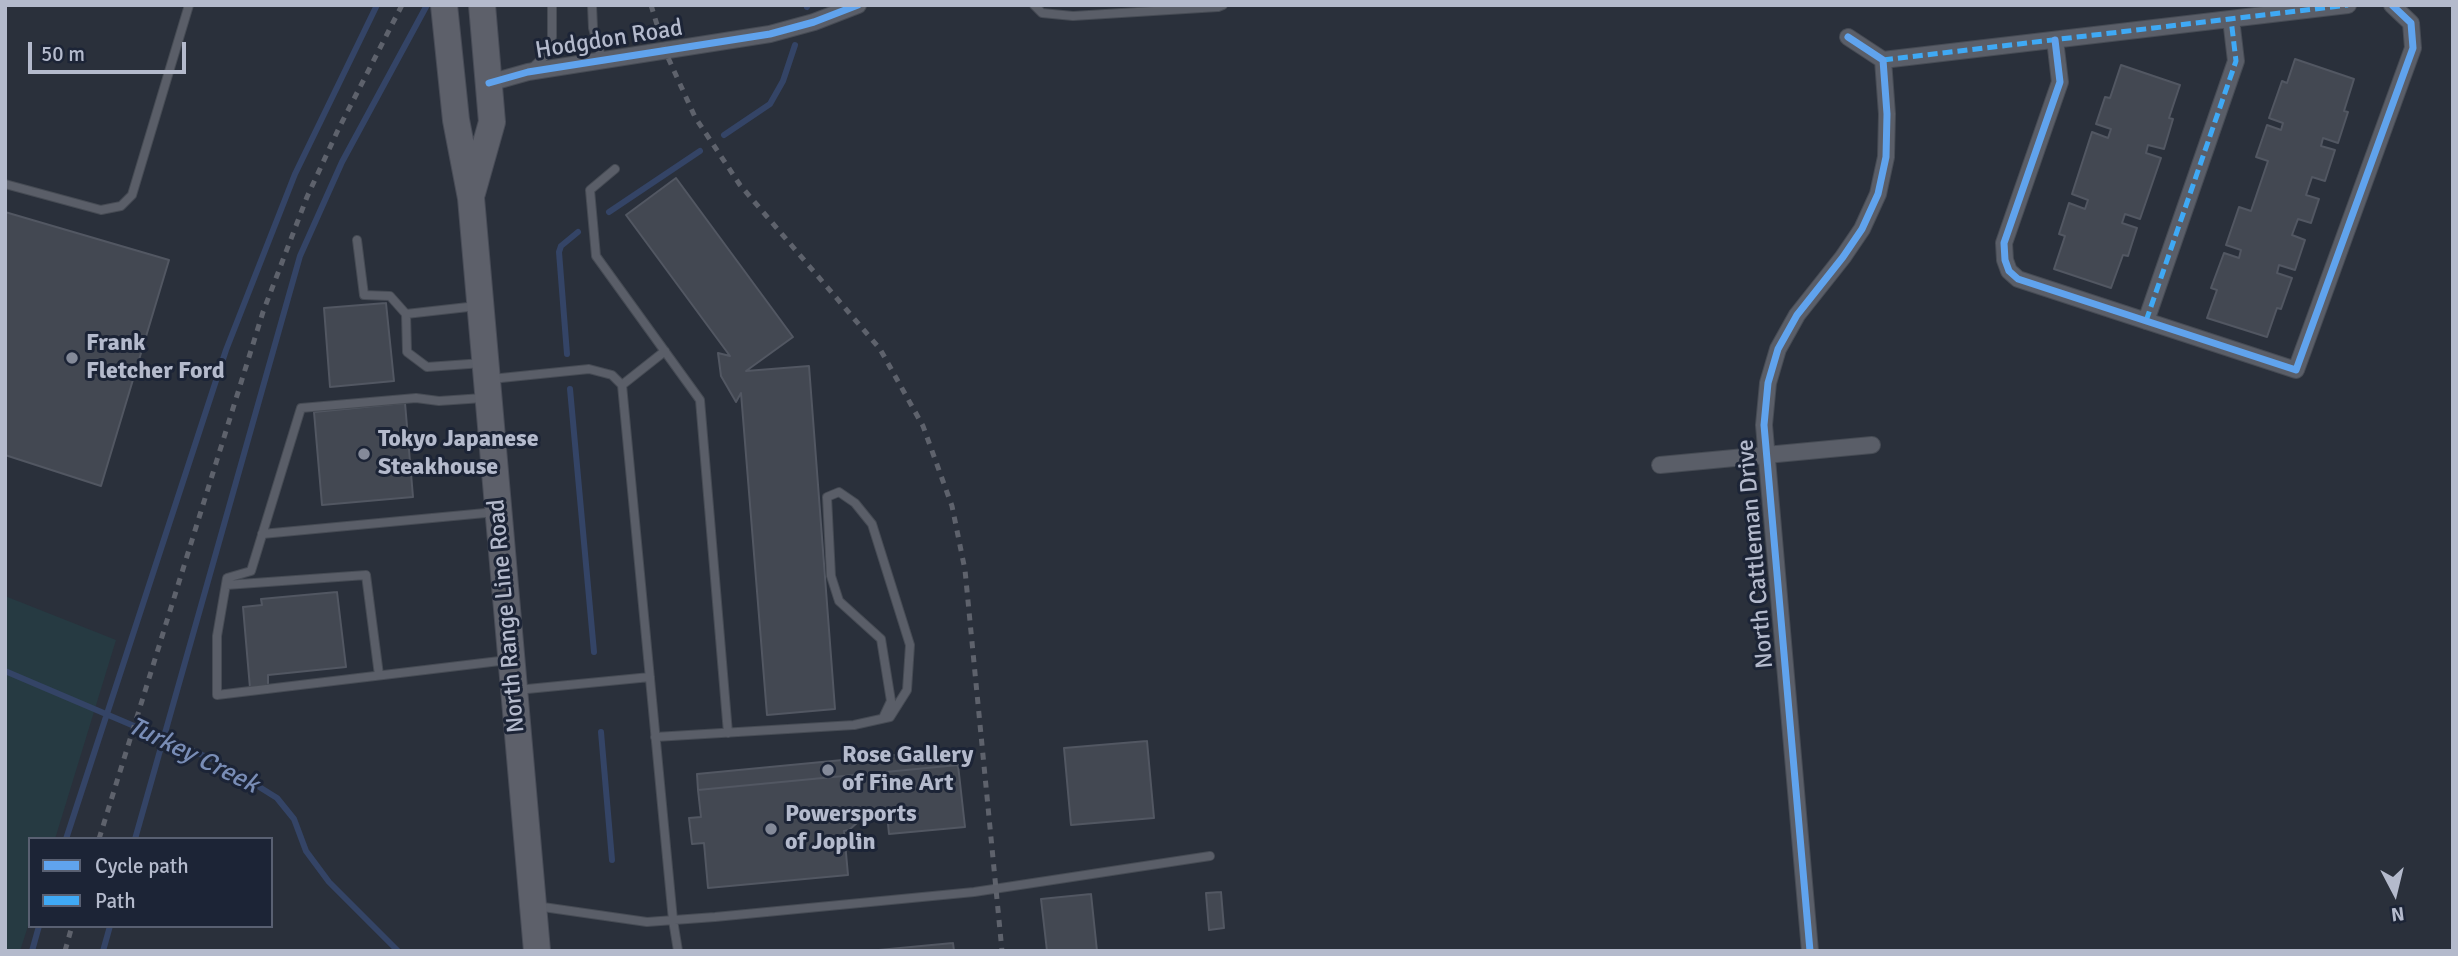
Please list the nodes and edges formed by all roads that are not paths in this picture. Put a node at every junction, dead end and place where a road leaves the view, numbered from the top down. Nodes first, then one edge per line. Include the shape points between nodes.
1 (189, 5) edge
2 (444, 5) edge
3 (482, 5) edge
4 (552, 5) edge
5 (593, 5) edge
6 (858, 5) edge
7 (1034, 5) edge
8 (1223, 5) edge
9 (2348, 5) edge
10 (2392, 5) edge
11 (2231, 19) junction
12 (1848, 37) dead end
13 (2055, 40) junction
14 (605, 60) junction
15 (1883, 60) junction
16 (528, 72) junction
17 (489, 83) junction
18 (615, 169) dead end
19 (5, 184) edge
20 (471, 198) junction
21 (357, 240) dead end
22 (481, 306) junction
23 (407, 314) junction
24 (2146, 321) junction
25 (665, 351) junction
26 (487, 380) junction
27 (622, 385) junction
28 (1872, 445) dead end
29 (1766, 455) junction
30 (1660, 465) dead end
31 (498, 512) junction
32 (262, 534) junction
33 (226, 585) junction
34 (511, 659) junction
35 (379, 675) junction
36 (650, 677) junction
37 (514, 690) junction
38 (883, 718) junction
39 (728, 733) junction
40 (655, 737) junction
41 (1210, 856) dead end
42 (533, 906) junction
43 (673, 920) junction
44 (537, 951) edge
45 (678, 951) edge
46 (1810, 951) edge

1 - 19 lane via 132,195 121,206 101,210
2 - 20 main road, North Range Line Road via 456,120
3 - 17 main road, North Range Line Road
4 - 16 lane via 552,37 544,57
5 - 14 lane via 593,28
6 - 14 street, Hodgdon Road via 770,34
7 - 8 lane via 1042,13 1073,16
9 - 11 street
10 - 24 street via 2411,23 2413,48 2296,370
11 - 13 street
11 - 24 street via 2236,61
12 - 15 street
13 - 15 street
13 - 24 street via 2060,82 2004,243 2004,260 2018,279
14 - 16 street, Hodgdon Road
15 - 29 street, North Cattleman Drive via 1886,158 1878,194 1862,229 1797,315 1778,349 1768,383
16 - 17 street, Hodgdon Road
17 - 20 main road, North Range Line Road via 492,121
18 - 25 lane via 590,190 596,256
20 - 22 main road, North Range Line Road
21 - 23 lane via 363,295 390,296
22 - 23 lane
22 - 26 main road, North Range Line Road
23 - 26 lane via 408,352 427,368
25 - 27 lane
25 - 39 lane via 700,400
26 - 27 lane via 589,369 612,375
26 - 31 main road, North Range Line Road
26 - 32 lane via 439,401 416,398 301,408
27 - 36 lane
28 - 29 street
29 - 30 street
29 - 46 street, North Cattleman Drive
31 - 32 lane
31 - 34 main road, North Range Line Road
32 - 33 lane via 251,571 227,578
33 - 35 lane via 366,575
33 - 35 lane via 217,636 217,695
34 - 35 lane
34 - 37 main road, North Range Line Road
36 - 37 lane
36 - 40 lane
37 - 42 main road, North Range Line Road
38 - 38 lane via 890,717 908,690 909,645 872,524 839,492 827,497 831,576 839,601 881,639 891,701
38 - 39 lane via 854,725
39 - 40 lane
40 - 43 lane
41 - 43 lane via 974,892
42 - 43 lane via 648,922
42 - 44 main road, North Range Line Road
43 - 45 lane

